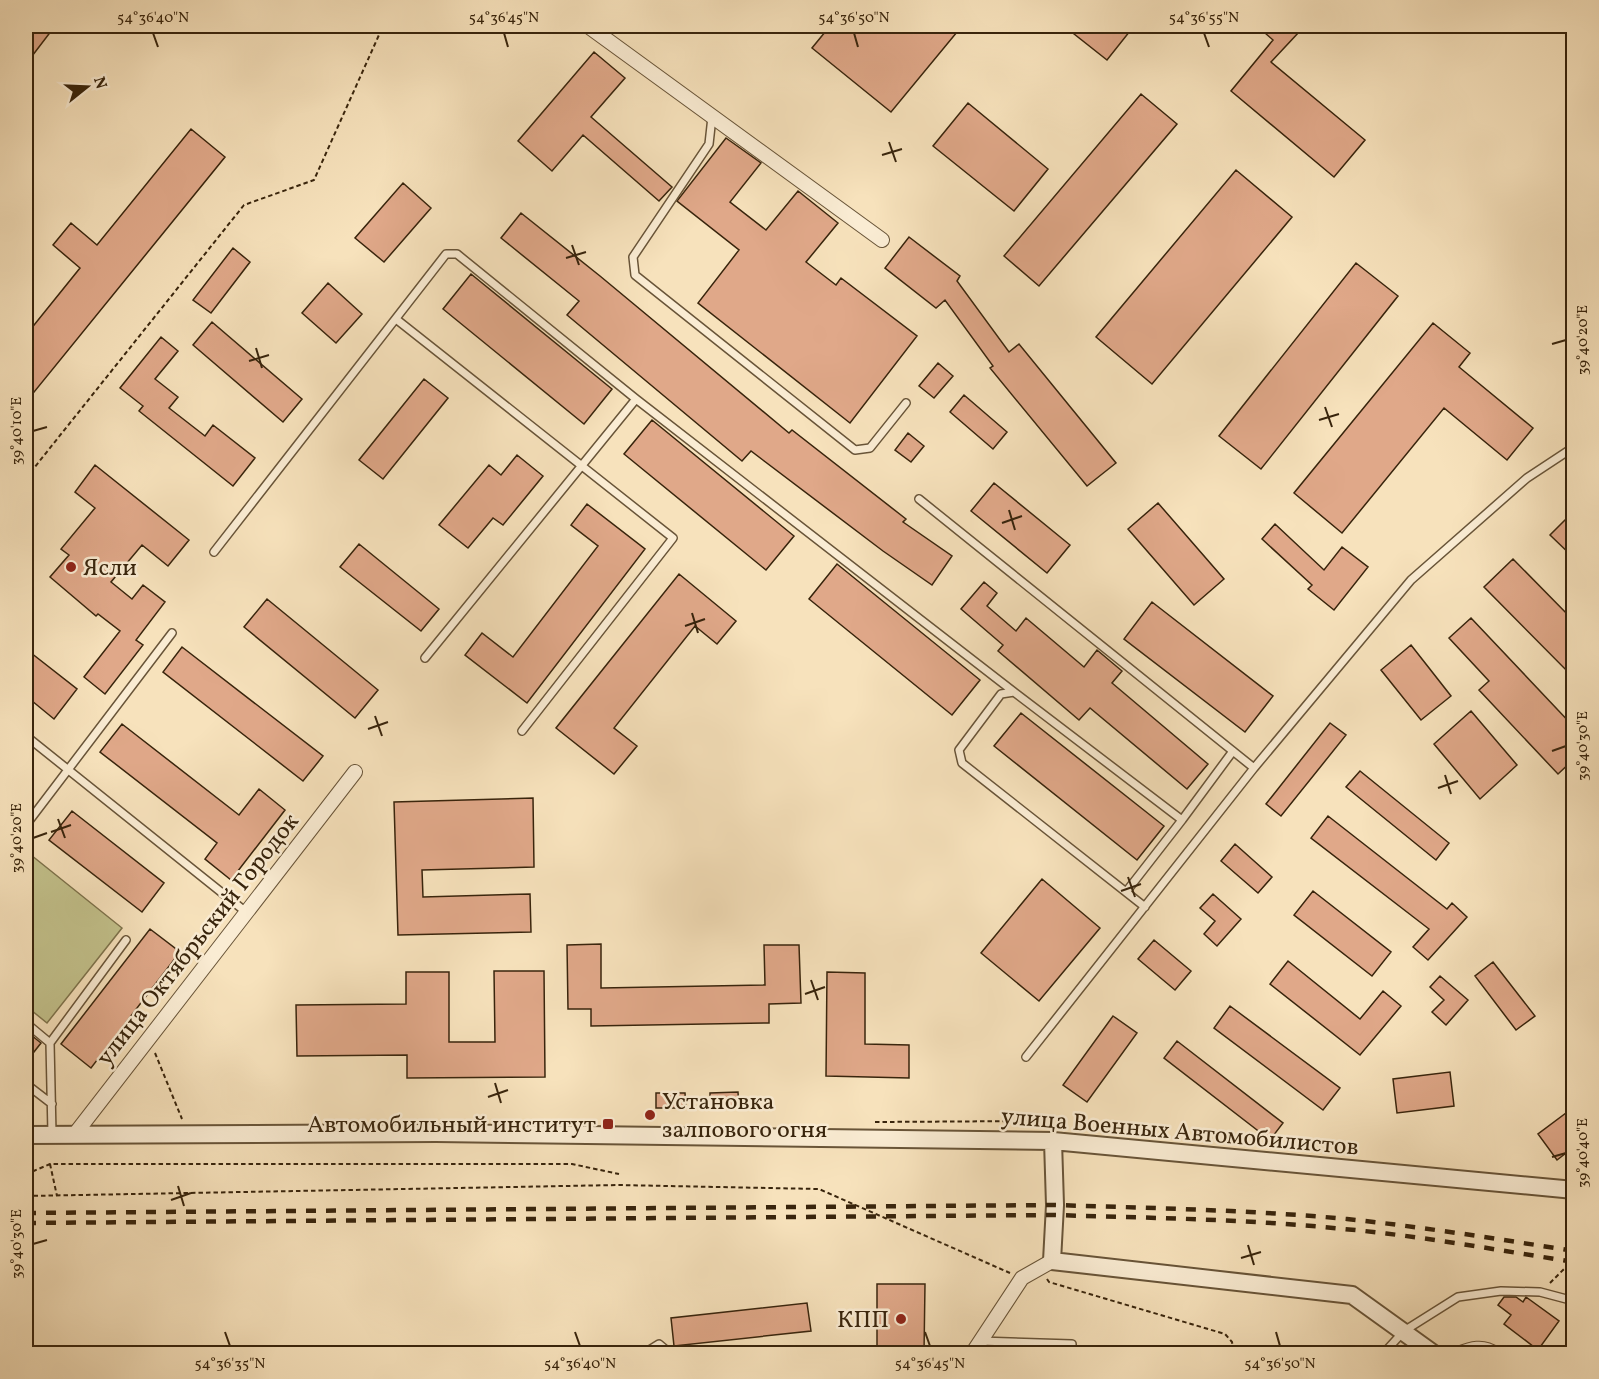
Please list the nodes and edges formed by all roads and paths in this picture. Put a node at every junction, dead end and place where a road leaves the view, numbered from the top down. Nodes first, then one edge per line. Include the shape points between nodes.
1 (382, 26) edge
2 (588, 26) edge
3 (712, 117) junction
4 (882, 240) dead end
5 (396, 319) junction
6 (636, 399) junction
7 (906, 403) dead end
8 (1574, 447) edge
9 (582, 465) junction
10 (26, 478) edge
11 (919, 499) dead end
12 (214, 552) dead end
13 (172, 633) dead end
14 (425, 658) dead end
15 (1014, 692) junction
16 (522, 732) dead end
17 (26, 736) edge
18 (1233, 751) junction
19 (1254, 768) junction
20 (67, 770) junction
21 (355, 771) dead end
22 (1182, 820) junction
23 (26, 825) edge
24 (1126, 891) junction
25 (1145, 907) junction
26 (246, 912) junction
27 (126, 940) dead end
28 (26, 1023) edge
29 (50, 1043) junction
30 (1026, 1058) dead end
31 (26, 1084) edge
32 (52, 1104) junction
33 (52, 1134) junction
34 (75, 1134) junction
35 (26, 1135) edge
36 (1053, 1141) junction
37 (50, 1164) junction
38 (26, 1171) edge
39 (619, 1174) dead end
40 (1574, 1190) edge
41 (26, 1196) edge
42 (57, 1196) junction
43 (1574, 1259) edge
44 (1047, 1264) junction
45 (1022, 1278) junction
46 (1540, 1292) junction
47 (1574, 1301) edge
48 (1404, 1331) junction
49 (980, 1341) junction
50 (554, 1353) edge
51 (567, 1353) edge
52 (643, 1353) edge
53 (671, 1353) edge
54 (972, 1353) edge
55 (1072, 1353) edge
56 (1234, 1353) edge
57 (1383, 1353) edge
58 (1434, 1353) edge
59 (1458, 1353) edge
60 (1495, 1353) edge

1 - 10 path via 314,180 244,205
2 - 3 street
3 - 4 street
3 - 7 lane via 709,144 633,257 635,275 855,450 870,448
5 - 6 lane via 447,254 457,254
5 - 9 lane
5 - 12 lane
6 - 9 lane
6 - 15 lane
8 - 19 lane via 1527,478 1411,580
9 - 14 lane
9 - 16 lane via 673,538
11 - 18 lane
13 - 20 lane
15 - 22 lane
15 - 24 lane via 1001,694 959,750 962,764
17 - 20 lane
18 - 19 lane
18 - 22 lane
19 - 25 lane
20 - 23 lane
20 - 26 lane
21 - 26 street, улица Октябрьский Городок
22 - 24 lane
24 - 25 lane
25 - 30 lane
26 - 34 street, улица Октябрьский Городок
27 - 29 lane
28 - 29 lane
29 - 32 lane
31 - 32 lane
32 - 33 lane
33 - 34 street, улица Военных Автомобилистов
33 - 35 street, улица Военных Автомобилистов
34 - 36 street, улица Военных Автомобилистов via 436,1133
36 - 40 street, улица Военных Автомобилистов
36 - 44 street via 1055,1205
37 - 38 path
37 - 39 path via 572,1164
37 - 42 path
41 - 42 path
42 - 45 path via 619,1185 819,1189
43 - 46 path
44 - 45 street
44 - 48 street via 1352,1295
44 - 56 path via 1049,1282 1226,1335
45 - 49 street
46 - 47 lane
46 - 48 lane via 1501,1291 1458,1297
48 - 57 lane
48 - 58 street
49 - 54 street
49 - 55 lane via 1072,1344
50 - 51 lane
52 - 53 lane via 659,1344
59 - 60 street via 1479,1348

